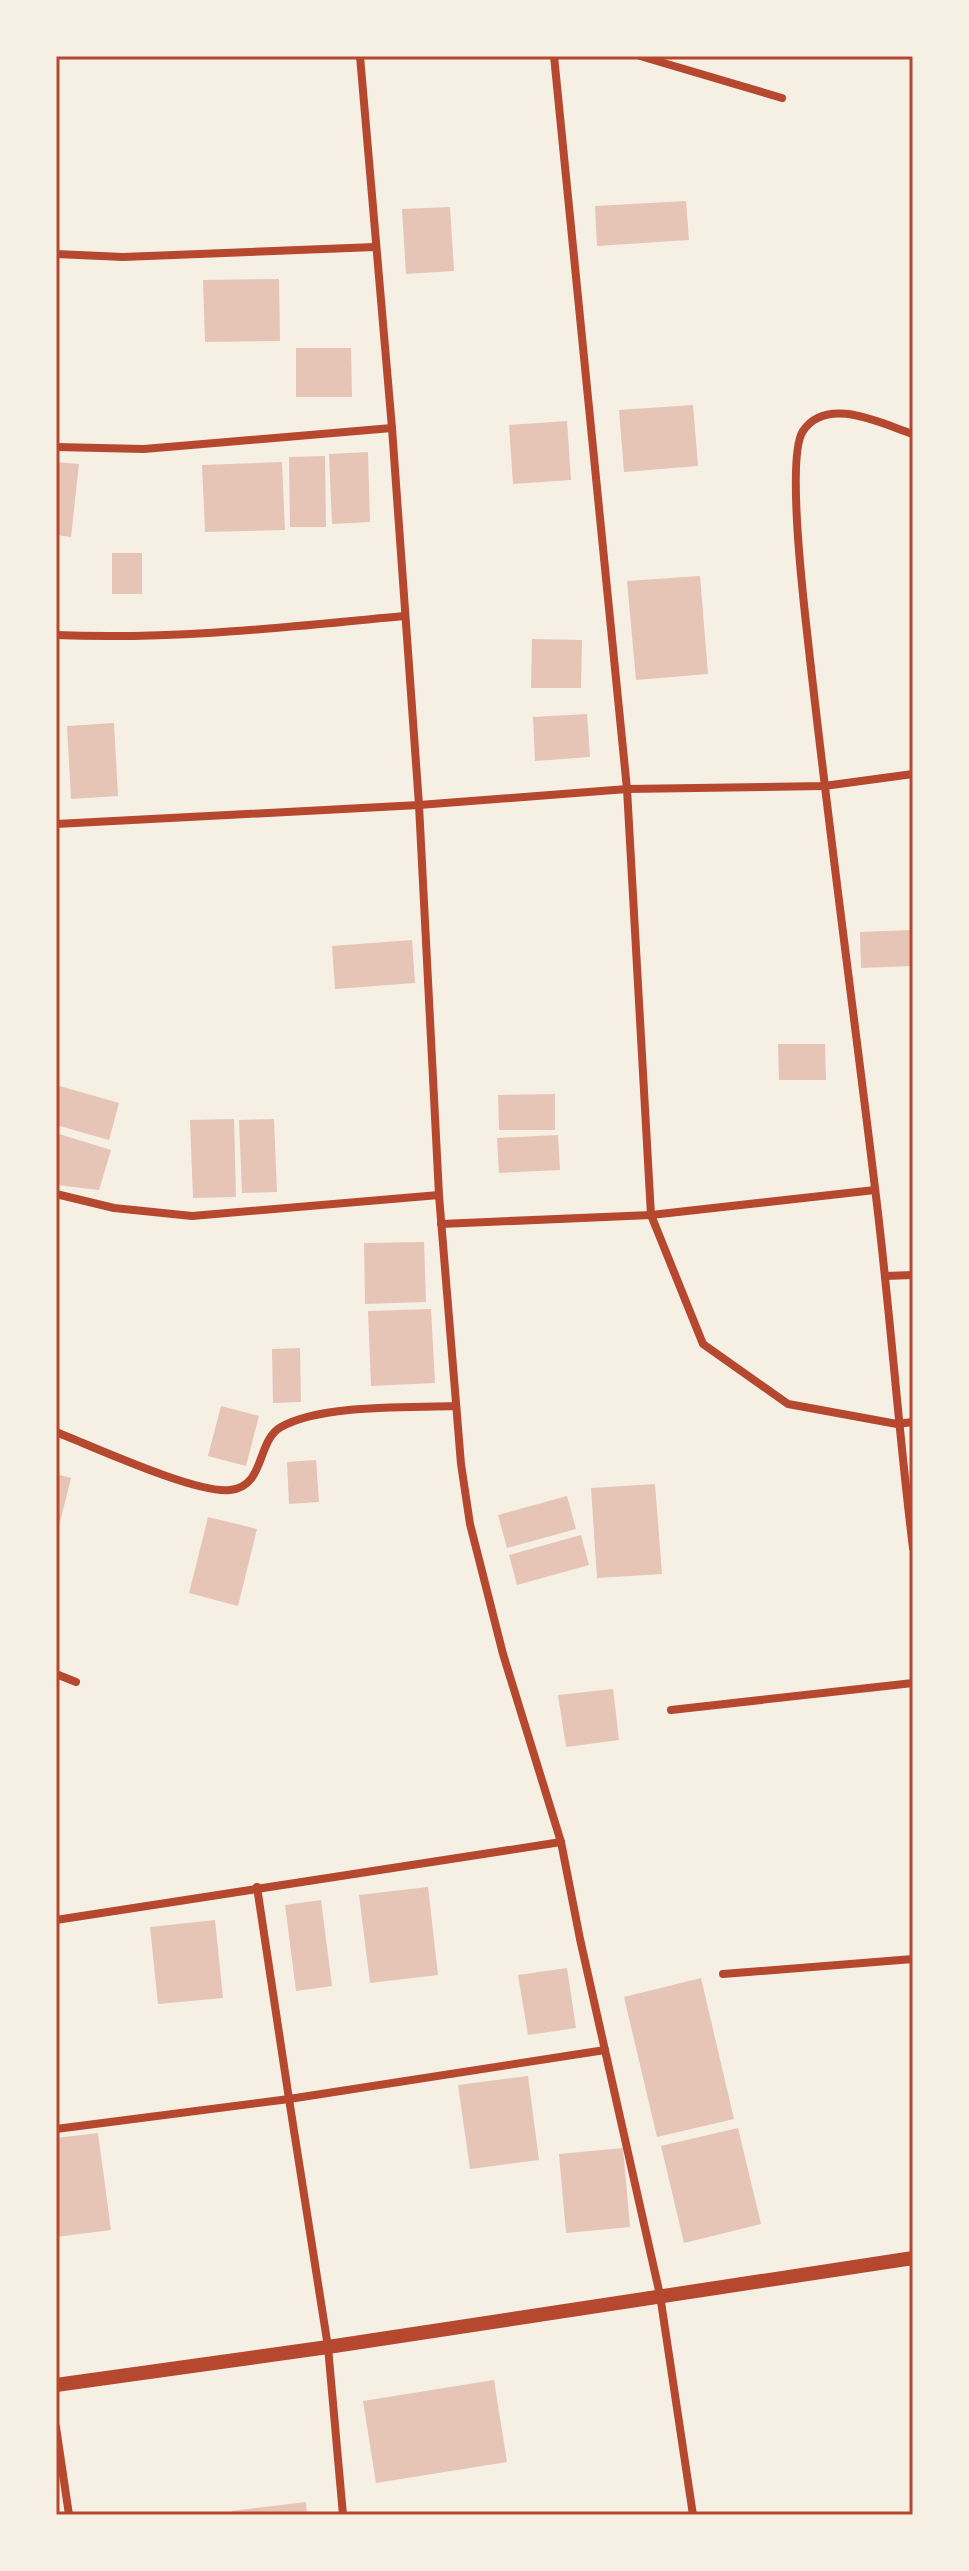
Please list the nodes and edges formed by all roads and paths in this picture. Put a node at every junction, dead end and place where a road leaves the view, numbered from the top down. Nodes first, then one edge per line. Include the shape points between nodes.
1 (360, 56) edge
2 (554, 56) edge
3 (640, 56) edge
4 (782, 98) dead end
5 (375, 247) junction
6 (56, 254) edge
7 (392, 428) junction
8 (913, 434) edge
9 (56, 447) edge
10 (404, 616) junction
11 (56, 635) edge
12 (913, 774) edge
13 (824, 786) junction
14 (627, 789) junction
15 (419, 805) junction
16 (56, 824) edge
17 (875, 1190) junction
18 (56, 1194) edge
19 (439, 1195) junction
20 (651, 1215) junction
21 (441, 1224) junction
22 (913, 1275) edge
23 (885, 1276) junction
24 (456, 1406) junction
25 (913, 1422) edge
26 (897, 1424) junction
27 (56, 1432) edge
28 (913, 1548) edge
29 (56, 1674) edge
30 (76, 1682) dead end
31 (913, 1683) edge
32 (671, 1710) dead end
33 (561, 1842) junction
34 (257, 1887) junction
35 (56, 1920) edge
36 (913, 1959) edge
37 (723, 1974) dead end
38 (605, 2050) junction
39 (289, 2099) junction
40 (56, 2129) edge
41 (913, 2258) edge
42 (660, 2295) junction
43 (328, 2347) junction
44 (56, 2385) edge
45 (56, 2427) edge
46 (69, 2515) edge
47 (343, 2515) edge
48 (693, 2515) edge

1 - 5 street
2 - 14 street
3 - 4 street
5 - 6 street via 123,257
5 - 7 street
7 - 9 street via 144,449
7 - 10 street
8 - 13 street via 854,414 833,413 812,420 801,434 796,478 801,571
10 - 11 street via 222,634
10 - 15 street
12 - 13 street
13 - 14 street
13 - 17 street
14 - 15 street
14 - 20 street
15 - 16 street
15 - 19 street
17 - 20 street
17 - 23 street
18 - 19 street via 114,1208 192,1216
19 - 21 street
20 - 21 street
20 - 26 street via 703,1344 788,1404
21 - 24 street
22 - 23 street
23 - 26 street
24 - 27 street via 310,1416 280,1427 270,1435 259,1470 229,1491 172,1477
24 - 33 street via 470,1524 503,1654
25 - 26 street
26 - 28 street
29 - 30 street
31 - 32 street
33 - 34 street
33 - 38 street
34 - 35 street
34 - 39 street
36 - 37 street
38 - 39 street
38 - 42 street
39 - 40 street
39 - 43 street
41 - 42 street
42 - 43 street
42 - 48 street
43 - 44 street
43 - 47 street
45 - 46 street

